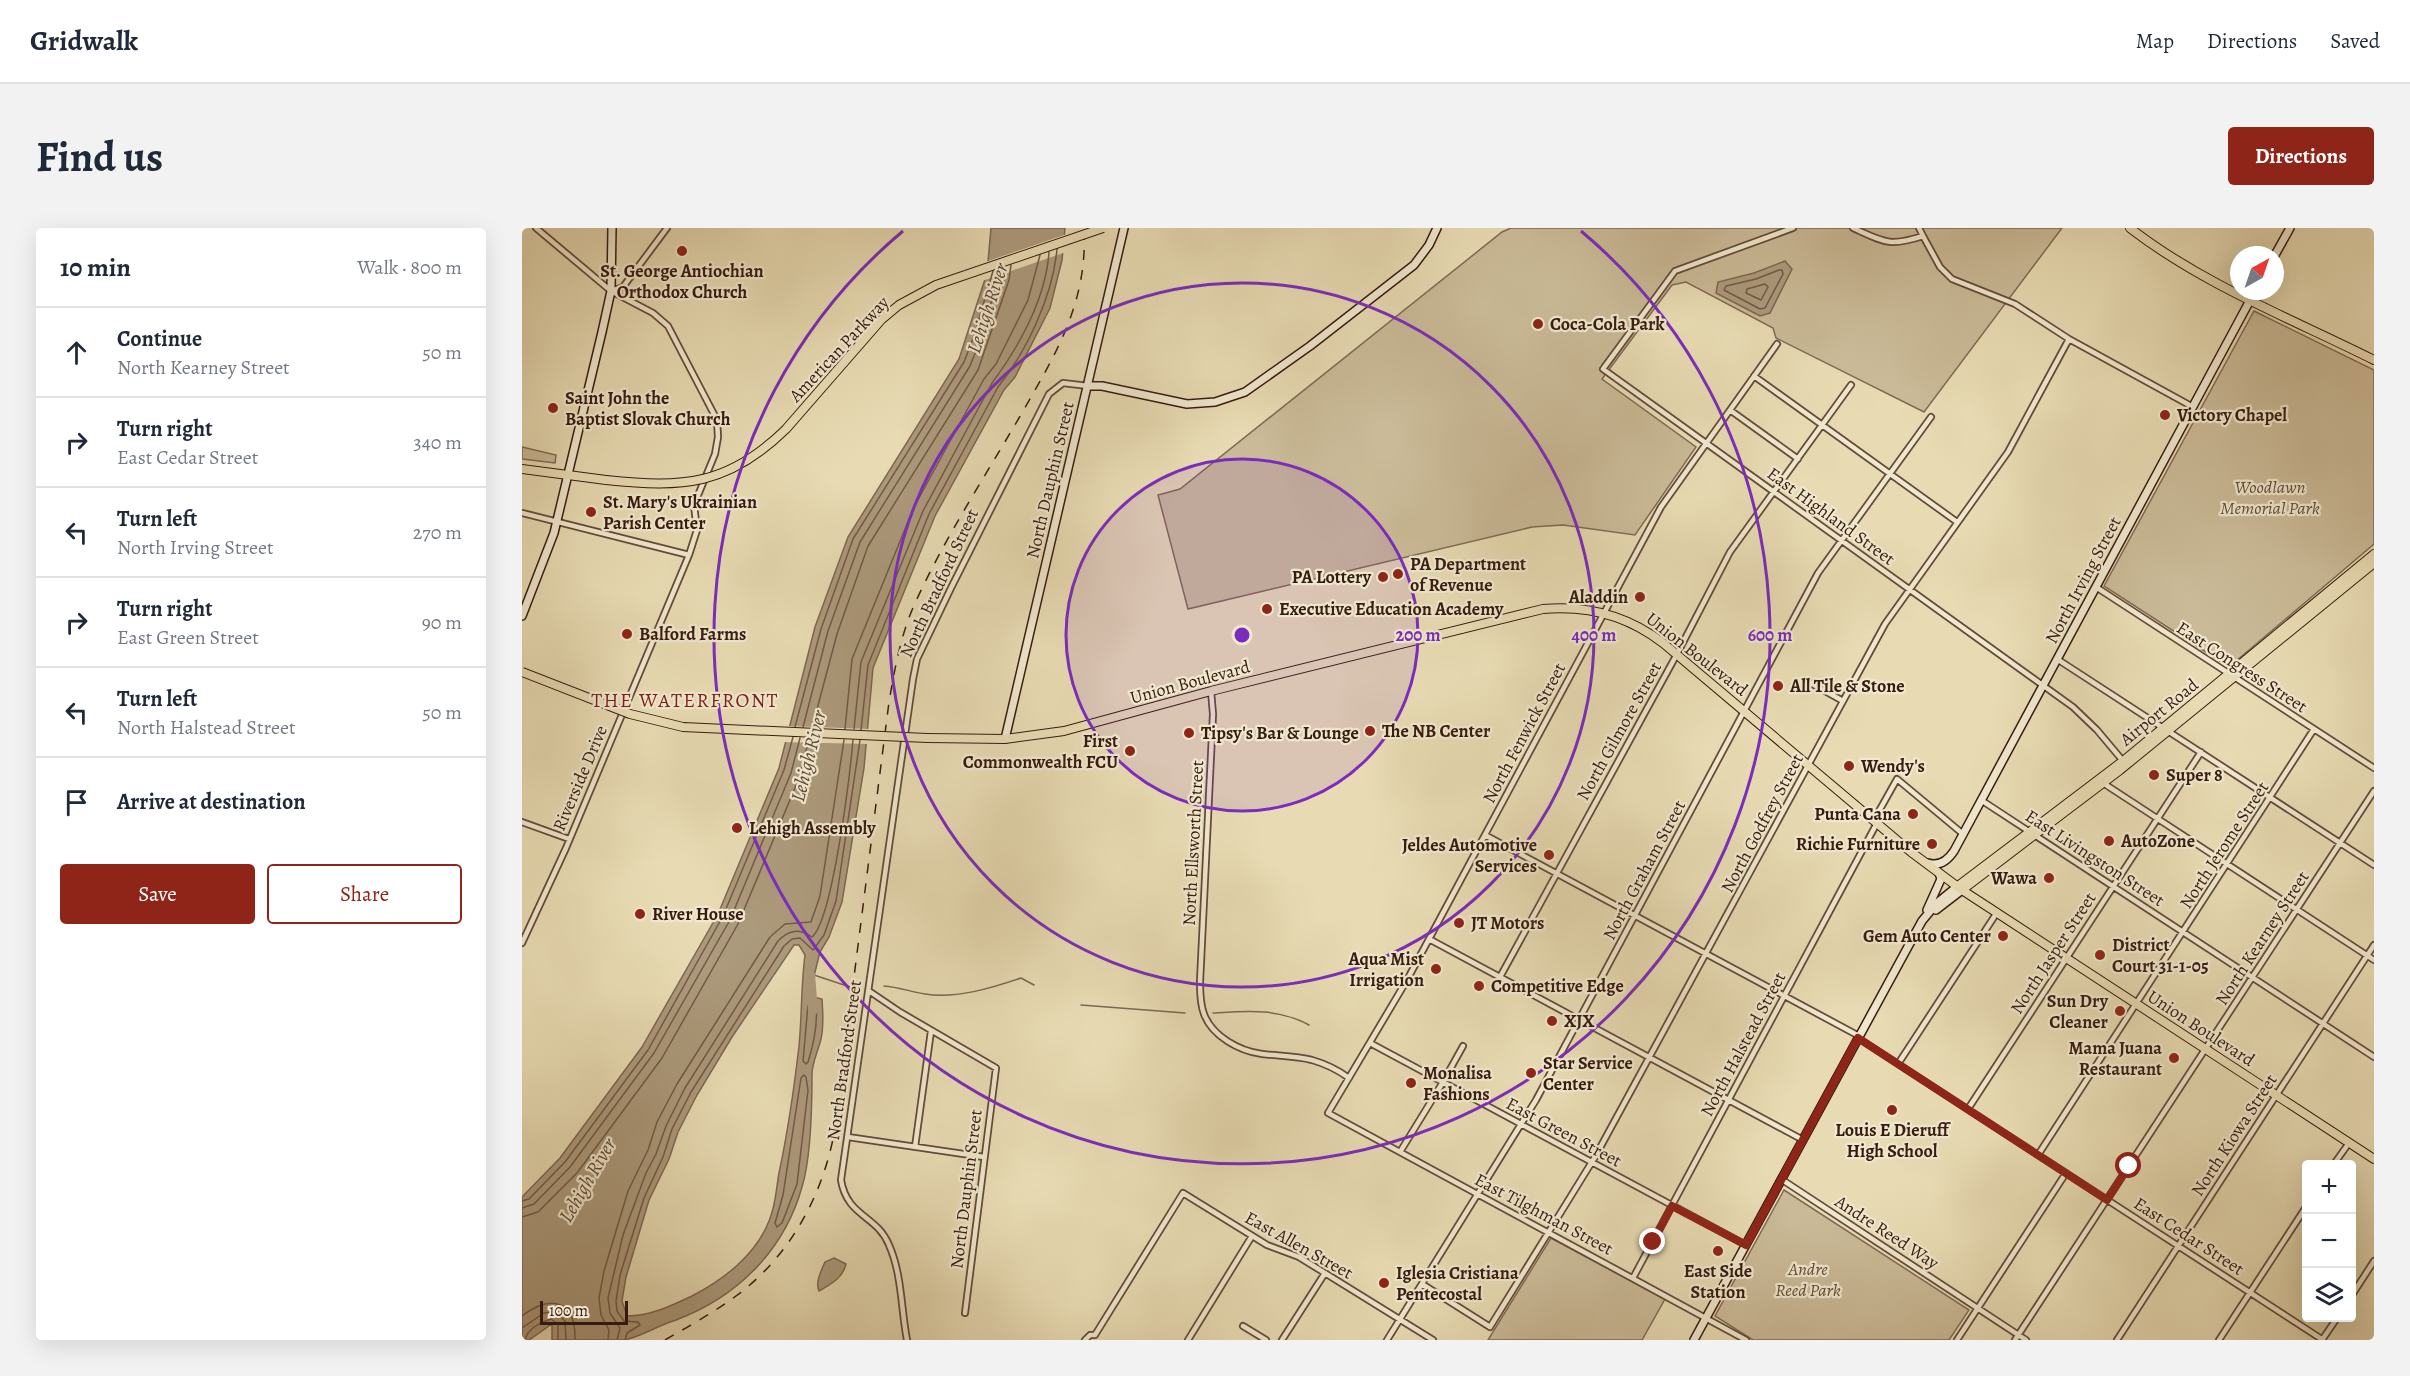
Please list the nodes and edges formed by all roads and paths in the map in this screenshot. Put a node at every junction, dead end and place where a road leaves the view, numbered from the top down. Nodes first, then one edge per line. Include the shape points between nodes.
1 (536, 228) edge
2 (612, 228) edge
3 (667, 228) edge
4 (1103, 228) edge
5 (1124, 228) edge
6 (1437, 228) edge
7 (1793, 228) edge
8 (1853, 228) edge
9 (1919, 228) edge
10 (2130, 228) edge
11 (2290, 228) edge
12 (1923, 237) junction
13 (2280, 246) edge
14 (2230, 289) edge
15 (611, 291) junction
16 (2249, 300) edge
17 (2252, 300) edge
18 (2069, 339) junction
19 (1777, 344) dead end
20 (2374, 360) edge
21 (1754, 376) junction
22 (1851, 385) dead end
23 (1088, 386) junction
24 (2193, 407) junction
25 (1730, 410) junction
26 (1931, 417) dead end
27 (1822, 425) junction
28 (1706, 443) junction
29 (1798, 459) junction
30 (522, 469) edge
31 (1890, 473) junction
32 (569, 475) junction
33 (1774, 492) junction
34 (522, 513) edge
35 (557, 521) junction
36 (1957, 522) junction
37 (1842, 540) junction
38 (2374, 554) edge
39 (689, 555) junction
40 (2374, 563) edge
41 (2096, 587) junction
42 (1910, 589) junction
43 (1604, 612) junction
44 (522, 616) edge
45 (1677, 654) junction
46 (2057, 659) junction
47 (522, 672) edge
48 (2232, 676) junction
49 (1807, 681) dead end
50 (2043, 686) junction
51 (1211, 691) junction
52 (1844, 701) junction
53 (1744, 710) junction
54 (2166, 729) junction
55 (2314, 729) junction
56 (1005, 739) junction
57 (2201, 752) junction
58 (2123, 761) junction
59 (1809, 765) junction
60 (2374, 768) edge
61 (2101, 781) junction
62 (2374, 791) edge
63 (2271, 798) junction
64 (1981, 800) junction
65 (2158, 819) junction
66 (1875, 821) junction
67 (522, 822) edge
68 (2033, 833) junction
69 (1963, 834) junction
70 (1485, 835) junction
71 (569, 839) junction
72 (2340, 843) junction
73 (1923, 861) junction
74 (2227, 865) junction
75 (2374, 865) edge
76 (1939, 873) junction
77 (1557, 874) junction
78 (2113, 886) junction
79 (1960, 888) junction
80 (2296, 910) junction
81 (1996, 914) junction
82 (1635, 915) junction
83 (1922, 921) junction
84 (2183, 932) junction
85 (1429, 939) junction
86 (522, 944) edge
87 (2374, 945) edge
88 (1707, 954) junction
89 (2367, 956) junction
90 (2066, 958) junction
91 (2374, 960) edge
92 (1500, 977) junction
93 (2253, 978) junction
94 (869, 991) junction
95 (1785, 995) junction
96 (2136, 1004) junction
97 (1580, 1020) junction
98 (2324, 1024) junction
99 (931, 1031) junction
100 (1858, 1037) junction
101 (1370, 1043) junction
102 (1463, 1046) dead end
103 (2206, 1049) junction
104 (1650, 1057) junction
105 (2374, 1057) edge
106 (1898, 1064) junction
107 (1349, 1078) junction
108 (1443, 1082) junction
109 (2277, 1096) junction
110 (1729, 1100) junction
111 (1968, 1109) junction
112 (1328, 1113) joint
113 (1521, 1124) junction
114 (848, 1137) junction
115 (1803, 1140) junction
116 (2349, 1143) junction
117 (915, 1147) junction
118 (1400, 1152) junction
119 (2037, 1155) junction
120 (984, 1157) junction
121 (2374, 1159) edge
122 (2337, 1160) edge
123 (1592, 1162) junction
124 (2066, 1173) junction
125 (1781, 1179) junction
126 (1478, 1194) junction
127 (2107, 1200) junction
128 (1672, 1206) junction
129 (2302, 1214) edge
130 (1549, 1232) junction
131 (1252, 1236) junction
132 (1746, 1245) junction
133 (2179, 1246) junction
134 (2374, 1261) edge
135 (1324, 1273) junction
136 (1634, 1278) junction
137 (1422, 1284) junction
138 (2356, 1289) edge
139 (2250, 1292) junction
140 (1977, 1308) junction
141 (964, 1313) dead end
142 (1706, 1317) junction
143 (1400, 1319) junction
144 (2334, 1322) edge
145 (1243, 1326) dead end
146 (1095, 1335) junction
147 (2016, 1337) edge
148 (907, 1340) edge
149 (1085, 1340) edge
150 (1102, 1340) edge
151 (1188, 1340) edge
152 (1266, 1340) edge
153 (1282, 1340) edge
154 (1387, 1340) edge
155 (1433, 1340) edge
156 (1694, 1340) edge
157 (1746, 1340) edge
158 (1957, 1340) edge
159 (2026, 1340) edge
160 (2117, 1340) edge
161 (2219, 1340) edge
162 (2322, 1340) edge

1 - 15 street, Riverside Drive
2 - 15 street
3 - 15 street via 623,287
4 - 32 main road, American Parkway, bridge via 936,285 908,299 881,320 770,445 719,476 664,485
5 - 23 street, North Dauphin Street
6 - 23 street, North Bradford Street via 1430,246 1414,265 1245,392 1215,402 1187,404
7 - 28 street, East Highland Street via 1675,271 1602,369
8 - 12 street via 1894,244
9 - 12 street
10 - 14 main road via 2159,251
11 - 13 street
12 - 18 street via 1940,267 1952,279 2015,304
15 - 32 street
15 - 39 street, Riverside Drive via 653,313 668,326 717,420 715,454 694,506 697,530
16 - 24 street, North Irving Street
17 - 20 main road
18 - 24 street
18 - 36 street, North Godfrey Street via 2008,452
19 - 21 street, North Fenwick Street
21 - 25 street, North Fenwick Street
21 - 27 street
22 - 27 street, North Gilmore Street
23 - 56 street, North Dauphin Street
23 - 94 street, North Bradford Street via 1064,383 1049,394 917,659
24 - 41 street, North Irving Street
25 - 28 street, North Fenwick Street
25 - 29 street
26 - 31 street, North Graham Street
27 - 29 street, North Gilmore Street
27 - 31 street
28 - 33 street, East Highland Street
28 - 43 street, North Fenwick Street via 1661,507
29 - 33 street, North Gilmore Street
30 - 32 main road
31 - 36 street
31 - 37 street, North Graham Street
32 - 35 street
33 - 37 street, East Highland Street
33 - 45 street, North Gilmore Street via 1730,552
34 - 35 street
35 - 39 street
35 - 44 street
36 - 42 street, North Godfrey Street
37 - 42 street, East Highland Street
37 - 53 street, North Graham Street via 1818,573
38 - 48 main road, Airport Road
39 - 71 street, Riverside Drive
40 - 48 main road, Airport Road
41 - 46 street, North Irving Street
41 - 48 street, East Congress Street
42 - 50 street, East Highland Street
42 - 52 street, North Godfrey Street via 1885,624
43 - 45 main road, Union Boulevard via 1641,628
43 - 51 main road, Union Boulevard via 1543,609
43 - 70 street, North Fenwick Street
45 - 53 main road, Union Boulevard
45 - 77 street, North Gilmore Street
46 - 50 street, North Irving Street
46 - 54 street
47 - 56 main road, Union Boulevard, bridge via 652,721 704,730
48 - 54 main road, Airport Road
48 - 55 street, East Congress Street
49 - 52 street
50 - 58 street, East Highland Street via 2085,717
50 - 64 street, North Irving Street
51 - 56 main road, Union Boulevard via 1097,723
51 - 107 street, North Ellsworth Street via 1203,1012 1229,1041 1251,1052 1321,1063
52 - 59 street, North Godfrey Street
53 - 59 main road, Union Boulevard
53 - 82 street, North Graham Street
54 - 57 street
54 - 58 main road, Airport Road
54 - 61 main road, Airport Road
55 - 60 street, East Congress Street
55 - 63 street, North Jerome Street
57 - 63 street
57 - 65 street, North Jasper Street
58 - 61 main road, Airport Road
59 - 66 main road, Union Boulevard
59 - 88 street, North Godfrey Street
61 - 65 street
61 - 68 main road, Airport Road
62 - 72 street, North Kearney Street
63 - 72 street
63 - 74 street, North Jerome Street
64 - 68 street, East Livingston Street
64 - 69 street, North Irving Street
65 - 74 street
65 - 78 street, North Jasper Street
66 - 69 street, North Halstead Street via 1897,779
66 - 73 main road, Union Boulevard
66 - 95 street, North Halstead Street
67 - 71 street
68 - 78 street, East Livingston Street
68 - 79 main road, Airport Road
69 - 73 street, North Irving Street via 1943,862 1933,865
70 - 77 street, East Cedar Street
70 - 85 street, North Fenwick Street
71 - 86 street, Riverside Drive
72 - 75 street
72 - 80 street, North Kearney Street
73 - 76 main road, Union Boulevard
74 - 80 street
74 - 84 street, North Jerome Street
76 - 79 main road, Union Boulevard
76 - 83 street via 1941,879
77 - 82 street, East Cedar Street
77 - 92 street, North Gilmore Street
78 - 84 street, East Livingston Street
78 - 90 street, North Jasper Street
79 - 81 main road, Union Boulevard
79 - 83 street
80 - 89 street
80 - 93 street, North Kearney Street
81 - 90 main road, Union Boulevard
81 - 106 street
82 - 88 street, East Cedar Street
82 - 97 street, North Graham Street
83 - 100 street
84 - 93 street, East Livingston Street
84 - 96 street, North Jerome Street
85 - 92 street
85 - 101 street, North Fenwick Street
87 - 89 street, North Kiowa Street
88 - 95 street, East Cedar Street
88 - 104 street, North Godfrey Street
89 - 91 street
89 - 98 street, North Kiowa Street
90 - 96 main road, Union Boulevard
90 - 111 street, North Jasper Street
92 - 97 street
93 - 98 street, East Livingston Street
93 - 103 street, North Kearney Street
94 - 99 street
94 - 114 street, North Bradford Street
95 - 100 street, East Cedar Street
95 - 110 street, North Halstead Street
96 - 103 main road, Union Boulevard
96 - 119 street, North Jerome Street
97 - 104 street
97 - 113 street, North Graham Street
98 - 105 street, East Livingston Street
98 - 109 street, North Kiowa Street
99 - 117 street
99 - 120 street, North Dauphin Street via 996,1068
100 - 106 street, East Cedar Street
100 - 115 street
101 - 107 street, North Fenwick Street
101 - 108 street, East Green Street
102 - 108 street
103 - 109 main road, Union Boulevard
103 - 127 street, North Kearney Street
104 - 110 street
104 - 123 street, North Godfrey Street
106 - 111 street, East Cedar Street
107 - 112 street, North Fenwick Street
108 - 113 street, East Green Street
108 - 118 street
109 - 116 main road, Union Boulevard
109 - 133 street, North Kiowa Street
110 - 115 street
110 - 128 street, North Halstead Street
111 - 119 street, East Cedar Street
112 - 118 street, East Tilghman Street
113 - 123 street, East Green Street
113 - 126 street, North Graham Street
114 - 117 street
114 - 148 street, North Bradford Street via 842,1187 852,1206 879,1230 889,1245
115 - 125 street
116 - 121 main road, Union Boulevard
116 - 122 street
117 - 120 street
118 - 126 street, East Tilghman Street
119 - 124 street, East Cedar Street
120 - 141 street, North Dauphin Street
123 - 128 street, East Green Street
123 - 130 street, North Godfrey Street
124 - 127 street, East Cedar Street
124 - 140 street
125 - 132 street
125 - 140 street, Andre Reed Way
126 - 130 street, East Tilghman Street
126 - 137 street, North Graham Street
127 - 133 street, East Cedar Street
127 - 147 street, North Kearney Street
128 - 132 street, East Green Street
128 - 136 street, North Halstead Street
129 - 139 street
130 - 136 street, East Tilghman Street
130 - 137 street, North Godfrey Street via 1490,1327
131 - 135 street, East Allen Street
131 - 146 street, East Allen Street via 1183,1192
131 - 151 street
132 - 142 street
133 - 139 street, East Cedar Street
133 - 160 street, North Kiowa Street
134 - 138 street
135 - 143 street, East Allen Street
135 - 153 street
136 - 142 street, East Tilghman Street
137 - 143 street, North Graham Street
139 - 161 street
139 - 162 street, East Cedar Street
140 - 147 street, Andre Reed Way
140 - 158 street
142 - 156 street
142 - 157 street, East Tilghman Street
143 - 154 street, North Graham Street
143 - 155 street, East Allen Street
144 - 162 street
145 - 152 street
146 - 149 street
146 - 150 street
147 - 159 street, Andre Reed Way

